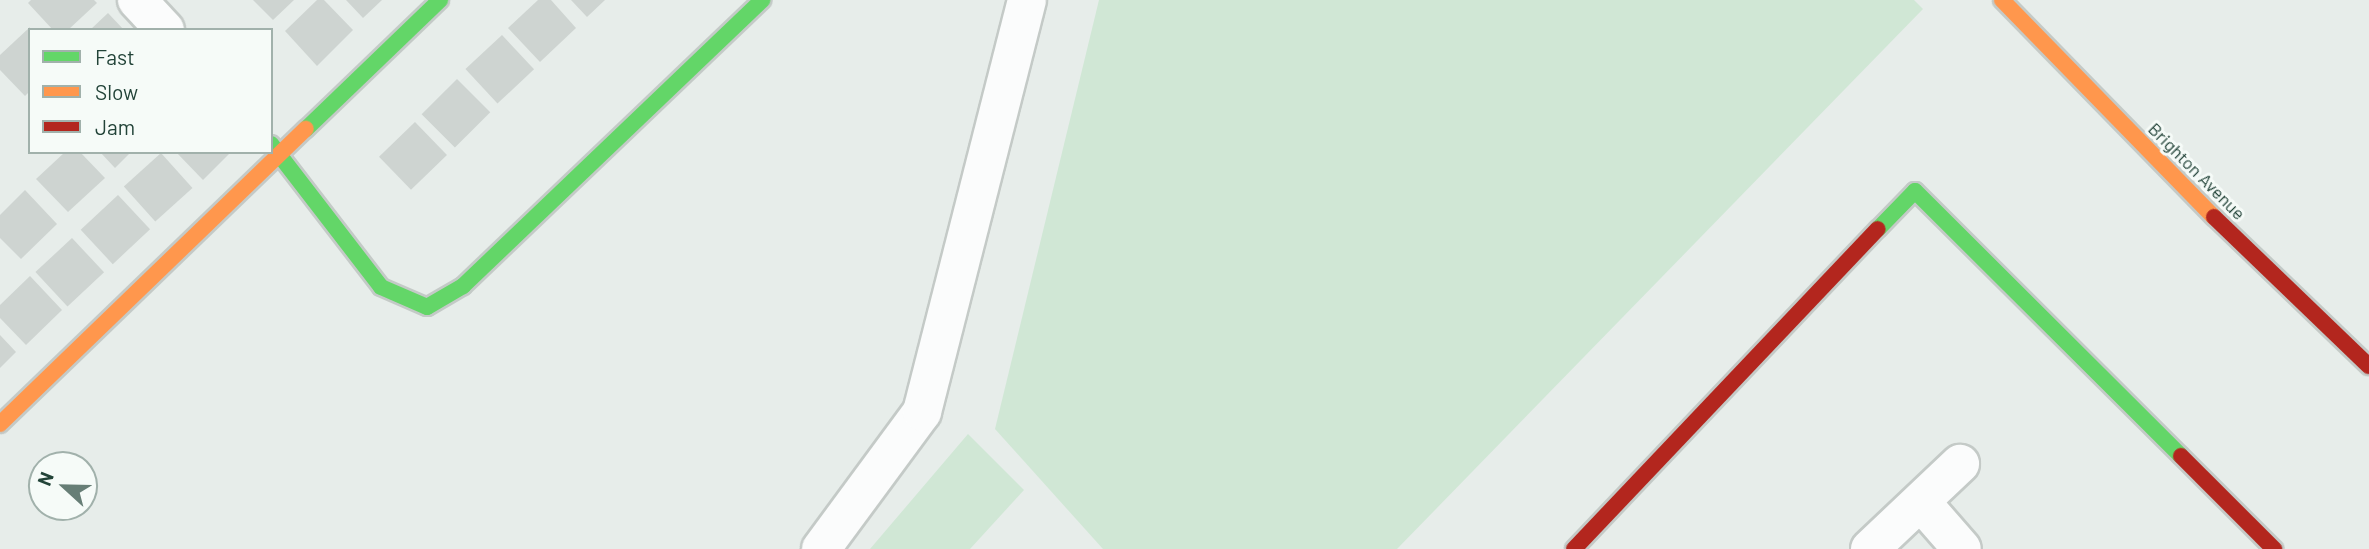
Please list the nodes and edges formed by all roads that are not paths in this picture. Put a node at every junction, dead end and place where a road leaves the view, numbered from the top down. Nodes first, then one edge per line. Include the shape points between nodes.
1 (137, 0) edge
2 (440, 0) edge
3 (762, 0) edge
4 (1027, 0) edge
5 (2002, 0) edge
6 (163, 28) edge
7 (276, 149) edge
8 (271, 154) edge
9 (2369, 366) edge
10 (0, 424) edge
11 (1961, 464) dead end
12 (1920, 502) junction
13 (821, 549) edge
14 (1574, 549) edge
15 (1870, 549) edge
16 (1962, 549) edge
17 (2274, 549) edge

1 - 6 street
2 - 7 street
3 - 7 street via 463,286 427,307 382,287
4 - 13 street via 922,412
5 - 9 street, Brighton Avenue via 2209,212
8 - 10 street
11 - 12 street
12 - 15 street
12 - 16 street
14 - 17 street via 1915,191

